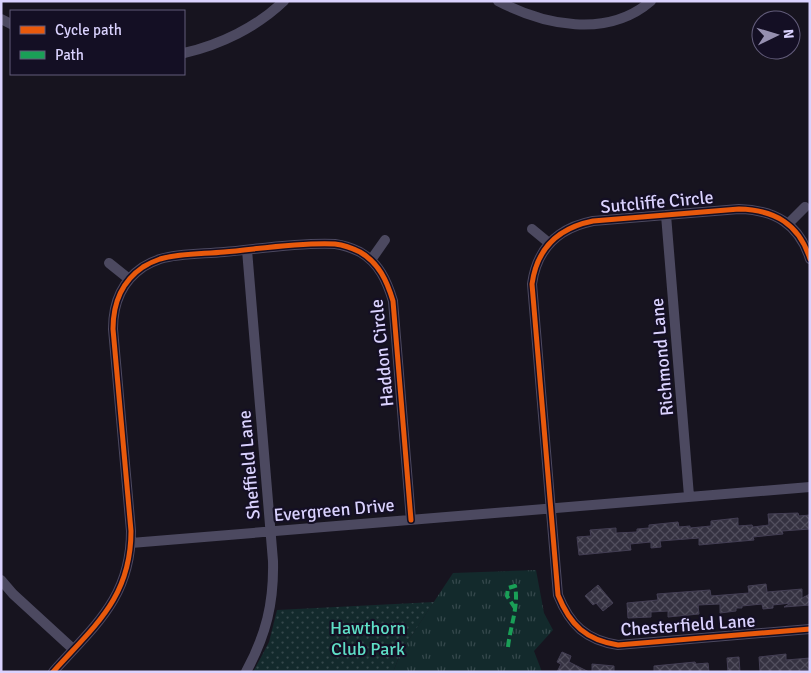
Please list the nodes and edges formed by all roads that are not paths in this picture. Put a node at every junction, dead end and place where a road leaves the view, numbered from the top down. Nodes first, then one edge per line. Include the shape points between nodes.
1 (284, 1) edge
2 (498, 1) edge
3 (650, 1) edge
4 (185, 53) edge
5 (805, 207) dead end
6 (666, 215) junction
7 (788, 224) junction
8 (532, 229) dead end
9 (385, 240) dead end
10 (549, 244) junction
11 (247, 250) junction
12 (810, 259) edge
13 (371, 260) junction
14 (109, 262) dead end
15 (129, 279) junction
16 (810, 487) edge
17 (689, 496) junction
18 (550, 509) junction
19 (411, 520) junction
20 (271, 532) junction
21 (131, 543) junction
22 (1, 580) edge
23 (810, 629) edge
24 (73, 649) junction
25 (53, 672) edge
26 (246, 672) edge

1 - 4 street via 252,26 222,42
2 - 3 street via 534,17 573,25 610,22 642,9
5 - 7 street
6 - 7 street, Sutcliffe Circle via 756,210
6 - 10 street, Sutcliffe Circle via 581,224 562,231
6 - 17 street, Richmond Lane
7 - 12 street, Sutcliffe Circle via 800,237
8 - 10 street
9 - 13 street
10 - 18 street, Sutcliffe Circle via 537,262 532,284
11 - 13 street, Haddon Circle via 336,244 351,248
11 - 15 street, Haddon Circle via 160,259
11 - 20 street, Sheffield Lane
13 - 19 street, Haddon Circle via 386,279 392,301
14 - 15 street
15 - 21 street, Haddon Circle via 116,302 113,329
16 - 17 street, Evergreen Drive
17 - 18 street, Evergreen Drive
18 - 19 street, Evergreen Drive
18 - 23 street, Chesterfield Lane via 558,595 571,621 588,636 618,645
19 - 20 street, Evergreen Drive
20 - 21 street, Evergreen Drive
20 - 26 street, Sheffield Lane via 274,587 270,613
21 - 24 street, Haddon Circle via 126,571 116,596 103,617
22 - 24 street
24 - 25 street, Haddon Circle

